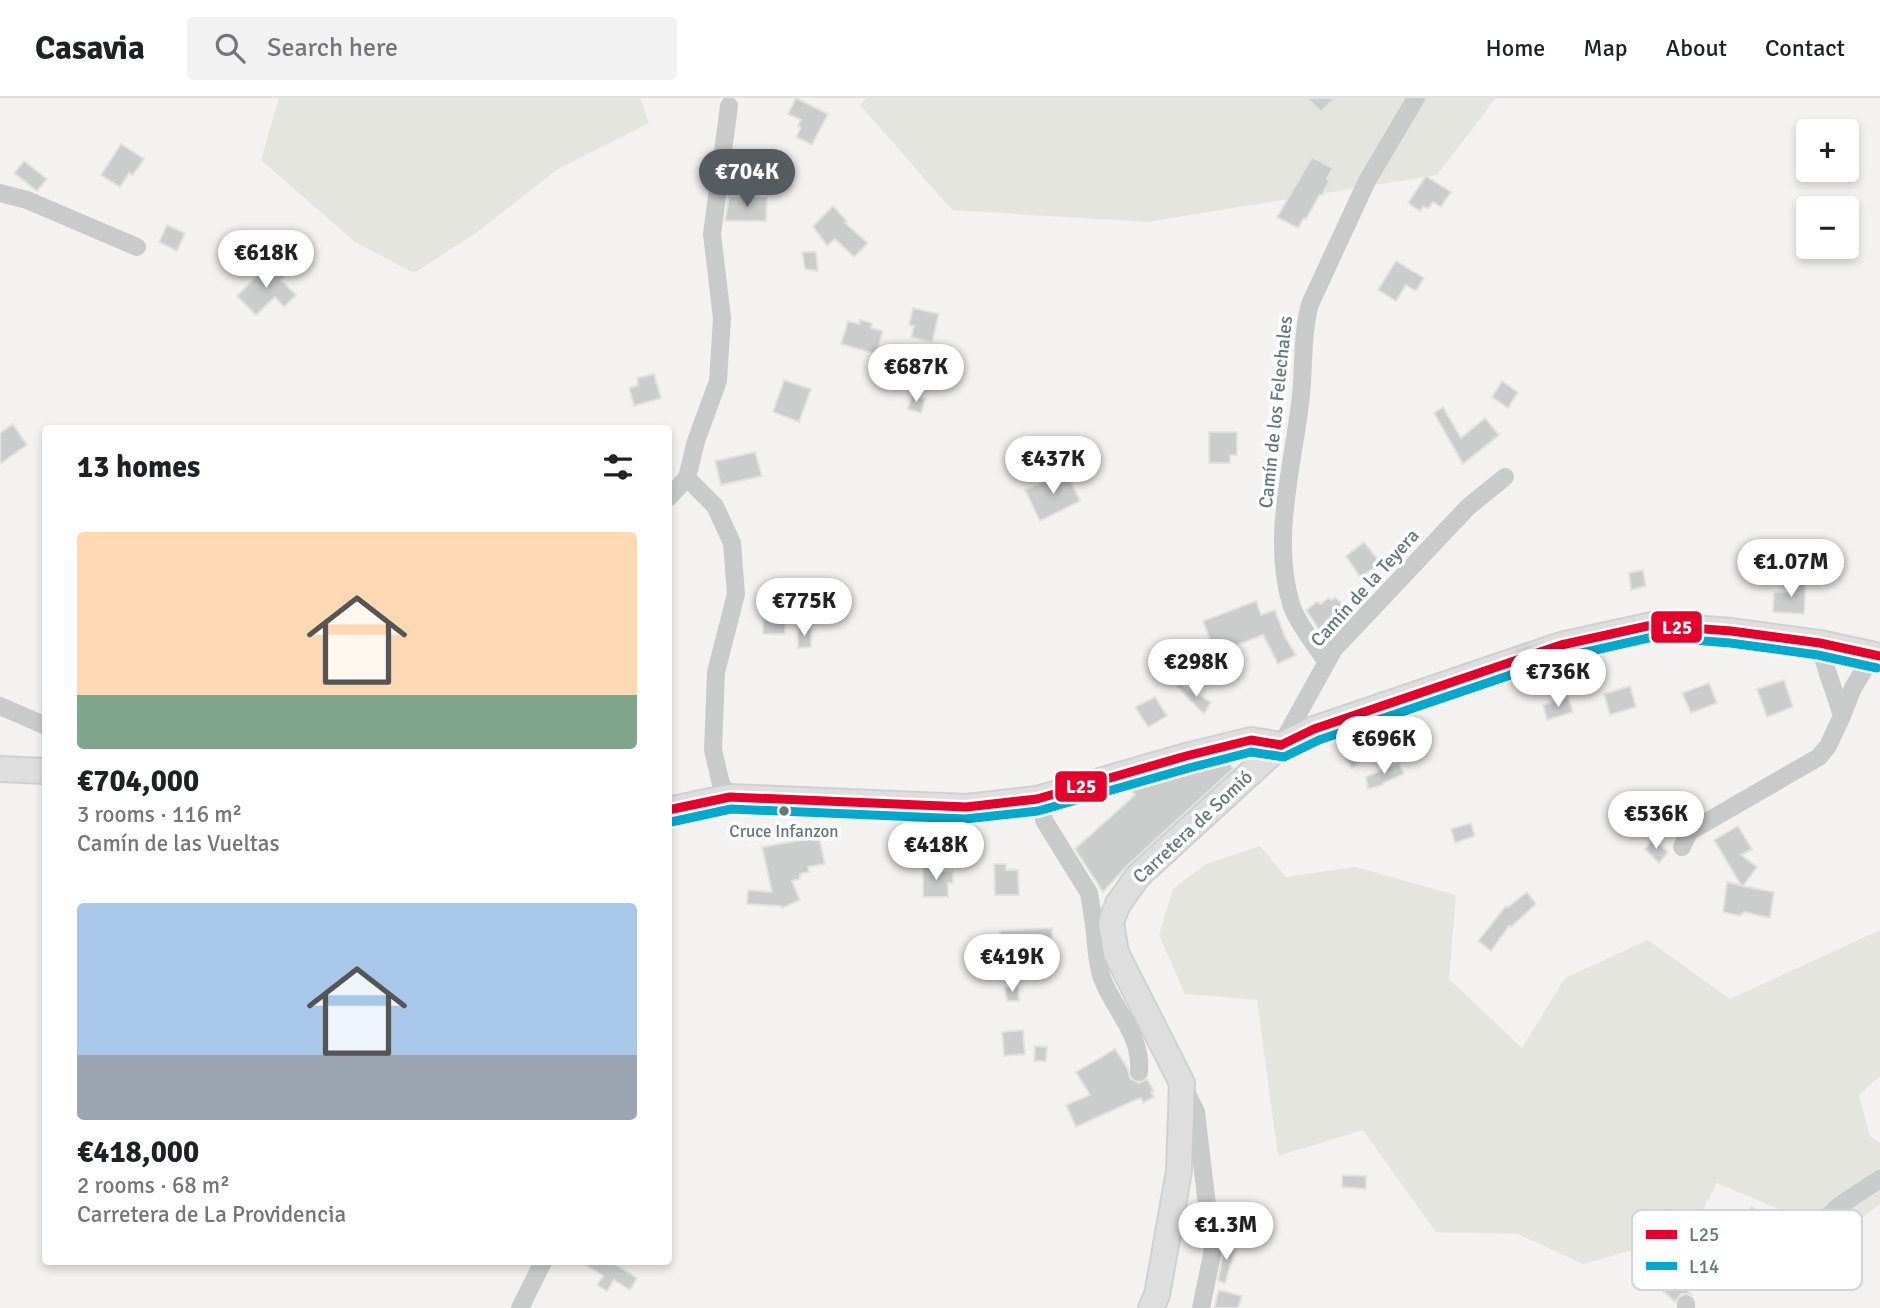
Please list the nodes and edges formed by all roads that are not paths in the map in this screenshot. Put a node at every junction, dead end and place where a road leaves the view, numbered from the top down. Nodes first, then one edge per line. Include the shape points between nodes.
1 (1416, 98) edge
2 (729, 106) dead end
3 (0, 193) edge
4 (137, 247) dead end
5 (1505, 477) dead end
6 (687, 478) junction
7 (672, 494) edge
8 (1820, 643) junction
9 (1877, 654) edge
10 (1326, 661) junction
11 (0, 706) edge
12 (1842, 716) junction
13 (42, 724) edge
14 (1281, 745) junction
15 (0, 769) edge
16 (42, 771) edge
17 (730, 797) junction
18 (1037, 799) junction
19 (672, 809) edge
20 (1682, 847) dead end
21 (1103, 923) junction
22 (1139, 1072) dead end
23 (1182, 1083) junction
24 (1880, 1179) edge
25 (1835, 1210) edge
26 (542, 1265) edge
27 (520, 1308) edge
28 (1151, 1308) edge
29 (1201, 1308) edge

1 - 10 street, Camín de los Felechales via 1367,181 1306,321 1283,564 1296,615
2 - 6 street via 712,234 722,318 718,381
3 - 4 street
5 - 10 street, Camín de la Teyera via 1468,507
6 - 7 street
6 - 17 street via 715,506 732,543 736,594 716,672 713,750 721,784
8 - 9 street, Carretera de Somió
8 - 12 street
8 - 14 street, Carretera de Somió via 1652,625 1562,645 1314,729
9 - 12 street via 1853,688
10 - 14 street, Camín de la Teyera
11 - 13 street
12 - 20 street via 1819,757 1689,831
14 - 18 street via 1251,740
14 - 21 street, Carretera de Somió via 1138,876
15 - 16 street
17 - 18 street via 966,807
17 - 19 street
18 - 21 street via 1045,822
21 - 22 street via 1102,978 1137,1042
21 - 23 street
23 - 28 street via 1180,1171
23 - 29 street via 1196,1112 1214,1245
24 - 25 street
26 - 27 street

